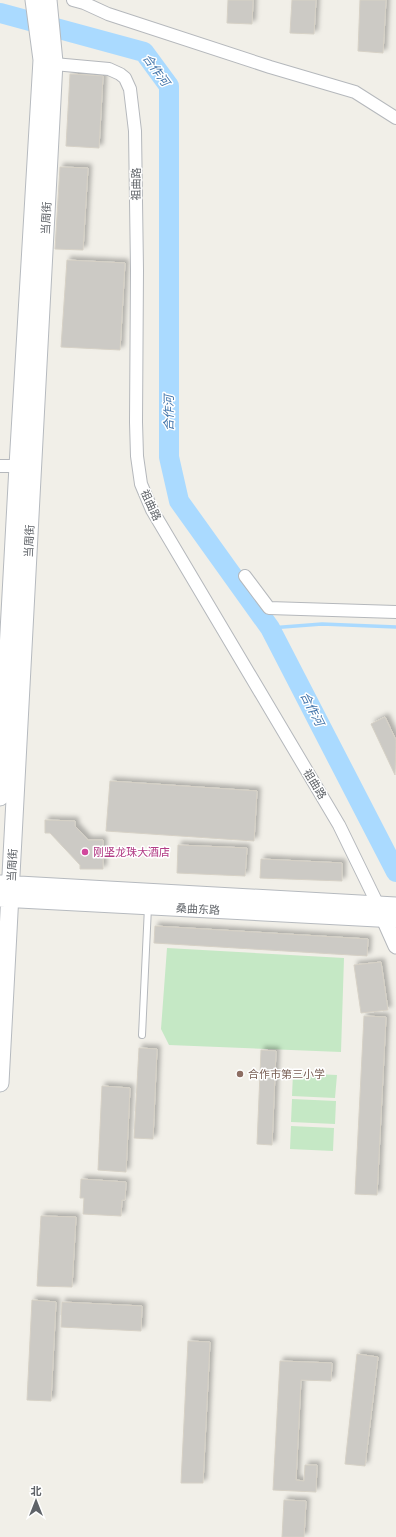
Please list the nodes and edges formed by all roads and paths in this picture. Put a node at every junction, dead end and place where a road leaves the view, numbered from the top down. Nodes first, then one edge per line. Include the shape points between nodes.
1 (34, 0) edge
2 (48, 0) edge
3 (73, 0) edge
4 (50, 62) junction
5 (396, 118) edge
6 (0, 466) edge
7 (18, 466) junction
8 (245, 576) dead end
9 (396, 612) edge
10 (0, 797) edge
11 (5, 891) edge
12 (148, 906) junction
13 (389, 911) edge
14 (396, 946) edge
15 (142, 1035) dead end
16 (0, 1083) edge

1 - 4 main road, 当周街
2 - 4 main road, 当周街
3 - 5 street via 270,67 355,92
4 - 7 main road, 当周街
4 - 11 main road, 当周街
4 - 13 street, 祖曲路 via 109,69 125,78 130,89 135,131 136,422 138,470 146,497
6 - 7 street
7 - 10 main road, 当周街
8 - 9 street via 269,608
11 - 12 main road, 桑曲东路
11 - 13 main road, 桑曲东路
11 - 16 main road, 当周街
12 - 13 main road, 桑曲东路
12 - 15 lane
13 - 14 street, 祖曲路

